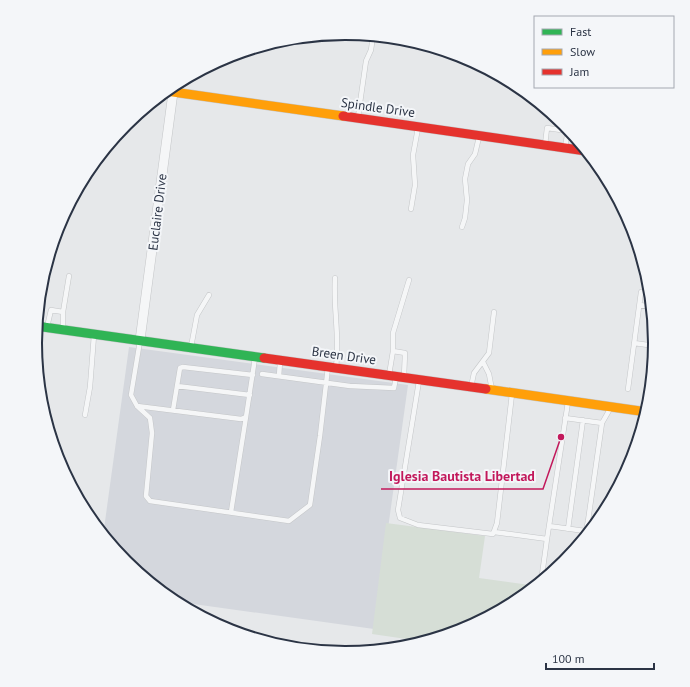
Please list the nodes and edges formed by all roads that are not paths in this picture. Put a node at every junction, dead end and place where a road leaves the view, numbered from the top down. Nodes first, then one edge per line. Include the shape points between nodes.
1 (372, 42) edge
2 (178, 90) edge
3 (170, 95) edge
4 (358, 117) junction
5 (418, 126) junction
6 (560, 129) edge
7 (480, 135) junction
8 (567, 137) edge
9 (545, 144) junction
10 (566, 148) junction
11 (579, 150) edge
12 (411, 209) dead end
13 (462, 227) dead end
14 (69, 276) dead end
15 (335, 278) dead end
16 (409, 280) dead end
17 (641, 292) dead end
18 (210, 295) dead end
19 (640, 305) junction
20 (646, 306) edge
21 (63, 312) junction
22 (494, 312) dead end
23 (42, 327) edge
24 (47, 327) junction
25 (63, 329) junction
26 (94, 333) junction
27 (140, 340) junction
28 (634, 343) junction
29 (648, 345) edge
30 (191, 347) junction
31 (393, 351) junction
32 (256, 356) junction
33 (280, 360) junction
34 (483, 362) junction
35 (332, 367) junction
36 (377, 373) junction
37 (262, 374) dead end
38 (253, 375) junction
39 (279, 376) junction
40 (396, 376) junction
41 (419, 379) junction
42 (326, 383) junction
43 (178, 386) junction
44 (375, 386) junction
45 (471, 387) junction
46 (628, 389) dead end
47 (492, 390) junction
48 (512, 392) junction
49 (250, 395) junction
50 (568, 400) junction
51 (137, 406) junction
52 (611, 407) junction
53 (173, 410) junction
54 (641, 411) edge
55 (85, 415) dead end
56 (246, 417) junction
57 (565, 418) junction
58 (583, 420) junction
59 (602, 423) junction
60 (231, 512) junction
61 (549, 526) junction
62 (586, 528) edge
63 (568, 529) junction
64 (584, 531) edge
65 (494, 532) junction
66 (547, 539) junction
67 (542, 574) edge

1 - 4 lane via 366,61
2 - 4 street, Spindle Drive
3 - 27 street, Euclaire Drive
4 - 5 street, Spindle Drive
5 - 7 street, Spindle Drive
5 - 12 lane via 413,154 415,185
6 - 9 lane via 547,128
7 - 9 street, Spindle Drive
7 - 13 lane via 475,154 468,164 465,179 467,200
8 - 10 lane
9 - 10 street, Spindle Drive
10 - 11 street, Spindle Drive
14 - 21 lane
15 - 35 lane via 333,299 339,347
16 - 31 lane via 393,333
17 - 19 lane
18 - 30 lane via 197,315
19 - 20 lane
19 - 28 lane
21 - 24 lane via 51,310
21 - 25 lane
22 - 34 lane via 490,348
23 - 24 street, Breen Drive
24 - 25 street, Breen Drive
25 - 26 street, Breen Drive
26 - 27 street, Breen Drive
26 - 55 lane
27 - 30 street, Breen Drive
27 - 51 lane via 132,395
28 - 29 lane
28 - 46 lane
30 - 32 street, Breen Drive
31 - 40 lane
31 - 40 lane via 405,353
32 - 33 street, Breen Drive
32 - 38 lane
33 - 35 street, Breen Drive
33 - 39 lane
34 - 45 lane via 474,373
34 - 47 lane via 489,374
35 - 36 street, Breen Drive
35 - 42 lane
36 - 40 street, Breen Drive
36 - 44 lane
37 - 39 lane
38 - 43 lane via 183,367 180,368
38 - 49 lane
39 - 42 lane
40 - 41 street, Breen Drive
40 - 44 lane via 394,388
41 - 45 street, Breen Drive
41 - 65 lane via 398,510 400,518 418,525 486,534
42 - 44 lane
42 - 60 lane via 310,505 289,521
43 - 49 lane
43 - 53 lane
45 - 47 street, Breen Drive
47 - 48 street, Breen Drive
48 - 50 street, Breen Drive
48 - 65 lane
49 - 56 lane
50 - 52 street, Breen Drive
50 - 57 lane
51 - 53 lane
51 - 60 lane via 150,418 152,433 146,496 150,501
52 - 54 street, Breen Drive
52 - 59 lane
53 - 56 lane via 241,419
56 - 60 lane
57 - 58 lane
57 - 61 lane
58 - 59 lane
58 - 63 lane
59 - 62 lane
61 - 63 lane
61 - 66 lane
63 - 64 lane
65 - 66 lane
66 - 67 lane

